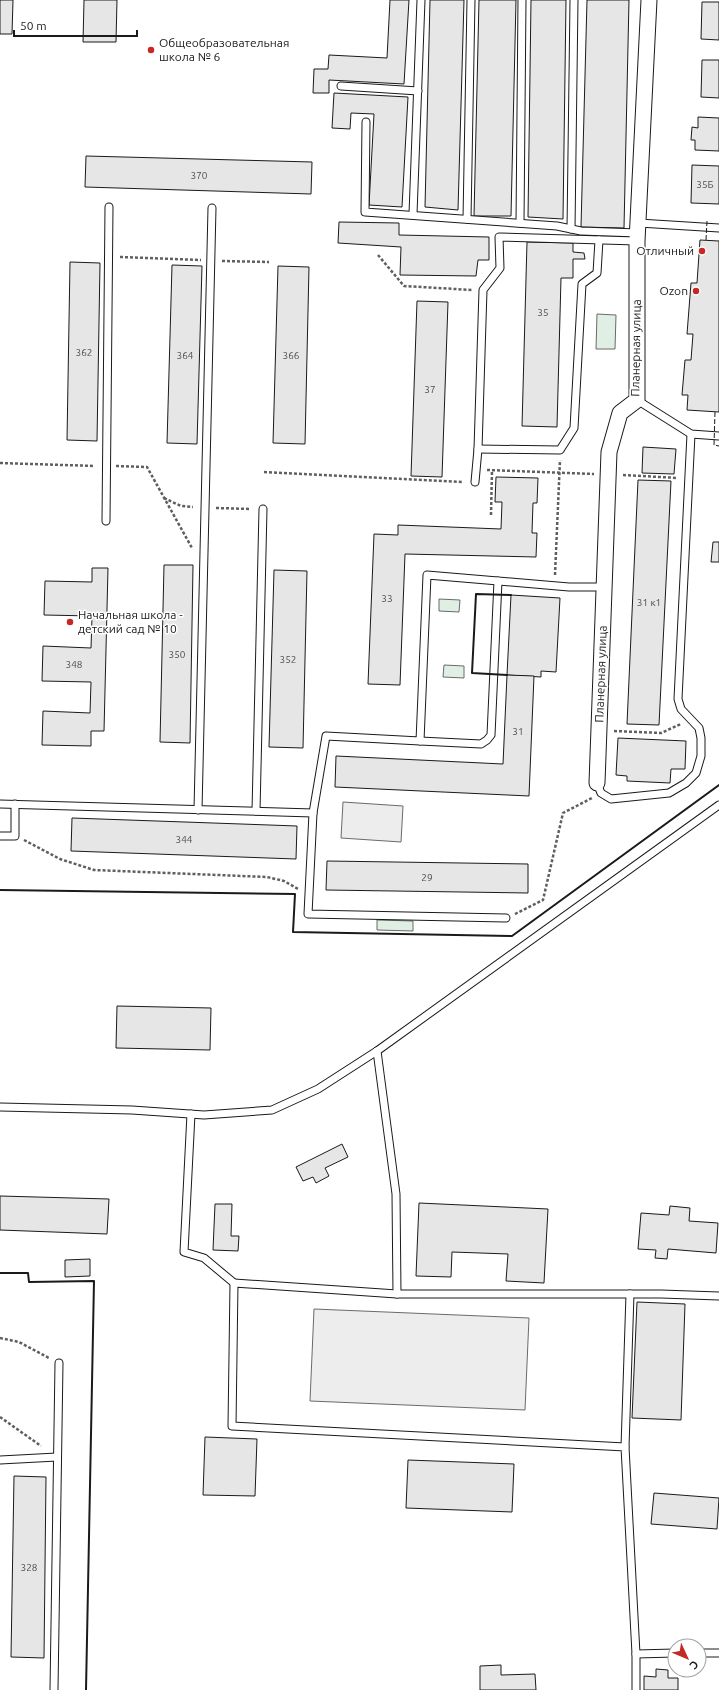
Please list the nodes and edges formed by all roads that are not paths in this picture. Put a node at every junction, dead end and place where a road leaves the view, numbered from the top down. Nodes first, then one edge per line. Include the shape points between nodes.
1 (421, 0) edge
2 (471, 0) edge
3 (522, 0) edge
4 (574, 0) edge
5 (649, 0) edge
6 (341, 86) dead end
7 (418, 91) junction
8 (366, 122) dead end
9 (109, 206) dead end
10 (212, 208) dead end
11 (412, 214) junction
12 (467, 219) junction
13 (520, 223) junction
14 (719, 228) edge
15 (571, 229) junction
16 (638, 232) junction
17 (598, 240) junction
18 (637, 400) junction
19 (691, 434) junction
20 (719, 436) edge
21 (478, 449) junction
22 (475, 482) road end
23 (263, 509) dead end
24 (106, 521) dead end
25 (498, 581) junction
26 (604, 587) junction
27 (420, 741) junction
28 (599, 788) joint
29 (0, 804) edge
30 (16, 804) junction
31 (719, 805) edge
32 (198, 810) junction
33 (256, 811) junction
34 (313, 813) junction
35 (0, 836) edge
36 (506, 918) road end
37 (378, 1051) junction
38 (0, 1107) edge
39 (191, 1114) junction
40 (234, 1283) junction
41 (397, 1294) junction
42 (630, 1294) junction
43 (719, 1296) edge
44 (59, 1364) road end
45 (625, 1447) junction
46 (58, 1457) junction
47 (0, 1460) edge
48 (667, 1653) edge
49 (707, 1653) edge
50 (719, 1653) edge
51 (636, 1654) junction
52 (54, 1690) edge
53 (636, 1690) edge

1 - 7 lane
2 - 12 lane
3 - 13 lane
4 - 15 lane
5 - 16 street, Планерная улица
6 - 7 lane
7 - 11 lane
8 - 11 lane via 365,212
9 - 24 lane
10 - 32 lane
11 - 12 lane
12 - 13 lane
13 - 15 lane
14 - 16 lane
15 - 16 lane
16 - 17 lane
16 - 18 street, Планерная улица
17 - 21 lane via 597,273 582,284 574,428 560,450
17 - 21 lane via 499,237 500,268 483,290
18 - 19 lane
18 - 26 street, Планерная улица via 620,413 609,452
19 - 20 lane
19 - 28 lane via 678,699 681,709 699,728 701,756 696,773 686,783 669,793 611,799
21 - 22 lane
23 - 33 lane
25 - 26 lane
25 - 27 lane via 491,735 481,744
25 - 27 lane via 427,575
26 - 28 street, Планерная улица
27 - 34 lane via 326,736
29 - 30 lane
30 - 32 lane
30 - 35 lane via 15,836
31 - 37 lane
32 - 33 lane
33 - 34 lane
34 - 36 lane via 308,914
37 - 39 lane via 318,1089 272,1110
37 - 41 lane via 396,1194
38 - 39 lane
39 - 40 lane via 184,1252 204,1258
40 - 41 lane
40 - 45 lane via 232,1426
41 - 42 lane
42 - 43 lane
42 - 45 lane
44 - 46 lane
45 - 51 lane
46 - 47 lane
46 - 52 lane
48 - 51 lane
49 - 50 lane
51 - 53 lane

